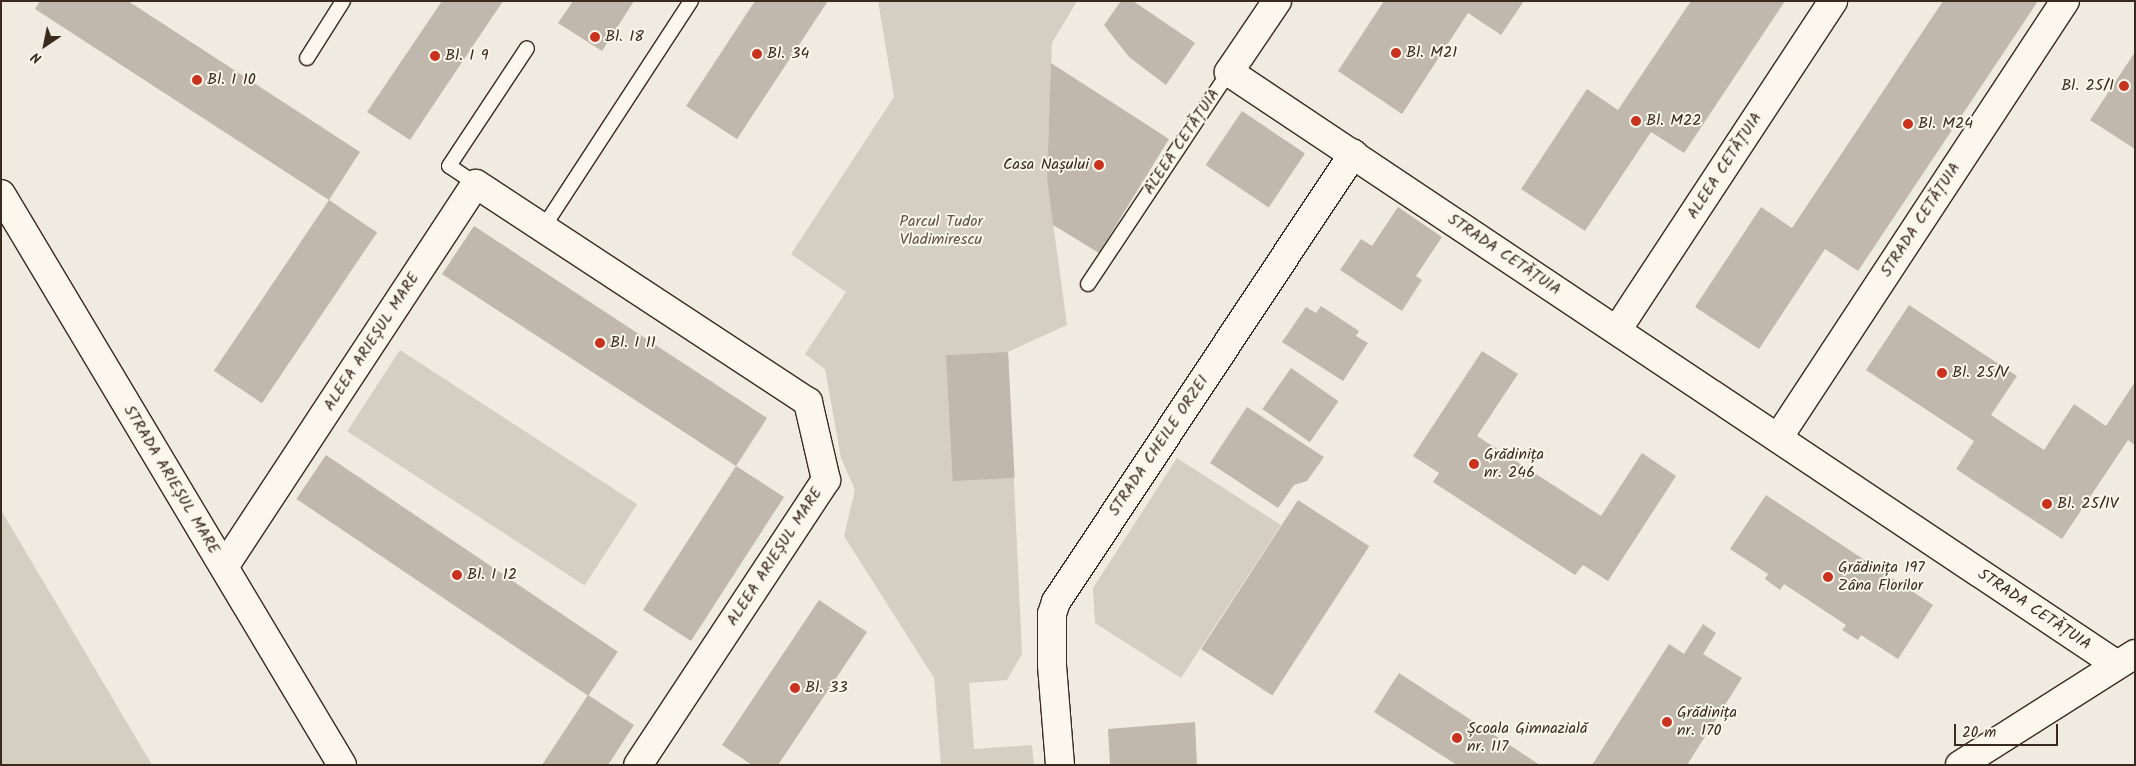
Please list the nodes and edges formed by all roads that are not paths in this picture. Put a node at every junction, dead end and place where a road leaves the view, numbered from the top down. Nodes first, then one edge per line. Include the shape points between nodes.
1 (344, 1) edge
2 (691, 1) edge
3 (1277, 1) edge
4 (1833, 1) edge
5 (2064, 1) edge
6 (527, 48) dead end
7 (306, 58) dead end
8 (1230, 72) junction
9 (1353, 154) junction
10 (476, 184) junction
11 (1, 194) edge
12 (543, 228) junction
13 (1088, 284) dead end
14 (1617, 330) junction
15 (1778, 438) junction
16 (224, 567) junction
17 (2126, 659) edge
18 (342, 765) edge
19 (638, 765) edge
20 (1060, 765) edge
21 (1960, 765) edge

1 - 7 lane
2 - 12 lane
3 - 8 street, ALEEA CETĂȚUIA
4 - 14 street, ALEEA CETĂȚUIA
5 - 15 street, STRADA CETĂȚUIA
6 - 10 lane via 449,166
8 - 9 street, STRADA CETĂȚUIA
8 - 13 lane, ALEEA CETĂȚUIA
9 - 14 street, STRADA CETĂȚUIA
9 - 20 street, STRADA CHEILE ORZEI via 1056,602 1052,614 1052,665
10 - 12 street, ALEEA ARIEȘUL MARE
10 - 16 street, ALEEA ARIEȘUL MARE
11 - 16 street, STRADA ARIEȘUL MARE
12 - 19 street, ALEEA ARIEȘUL MARE via 808,402 826,480
14 - 15 street, STRADA CETĂȚUIA
15 - 17 street, STRADA CETĂȚUIA
16 - 18 street, STRADA ARIEȘUL MARE
17 - 21 street

